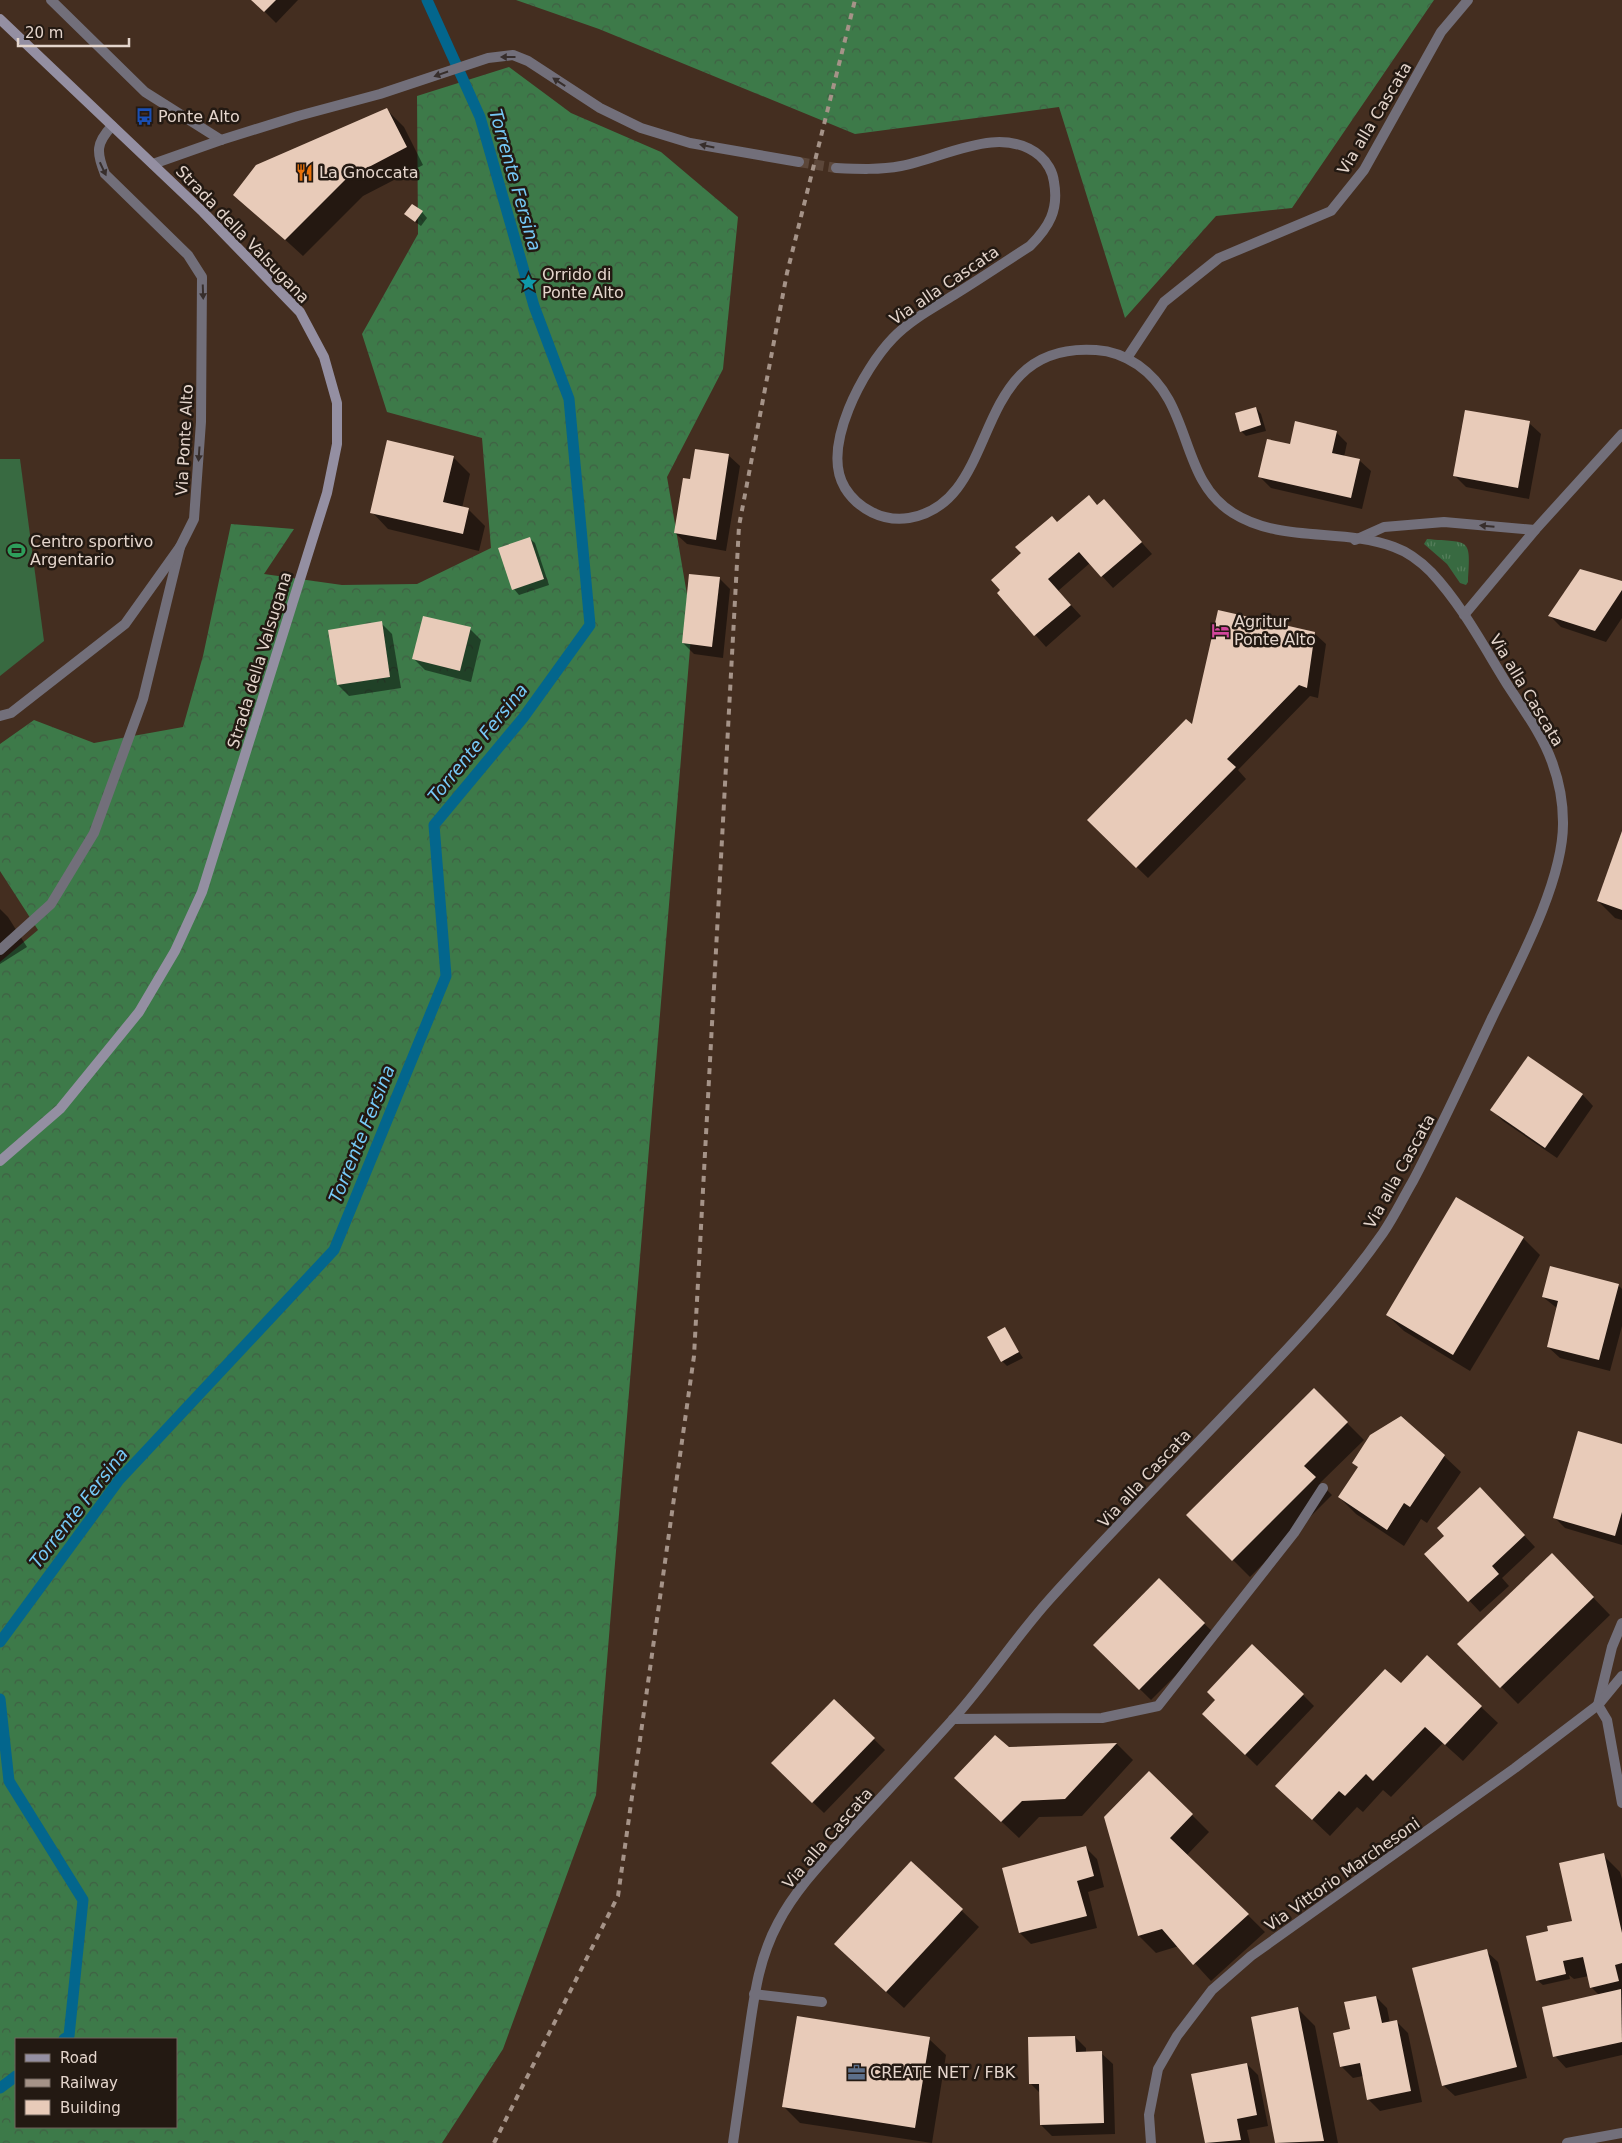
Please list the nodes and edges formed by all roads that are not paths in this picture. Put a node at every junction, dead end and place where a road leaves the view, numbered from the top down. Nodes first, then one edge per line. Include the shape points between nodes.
1 (51, 0) edge
2 (1468, 0) edge
3 (0, 18) edge
4 (112, 126) junction
5 (221, 140) junction
6 (799, 162) tunnel mouth
7 (153, 164) junction
8 (836, 168) tunnel mouth
9 (1127, 358) junction
10 (1622, 434) edge
11 (1535, 530) junction
12 (1355, 540) junction
13 (180, 547) junction
14 (1464, 615) junction
15 (0, 716) edge
16 (0, 950) edge
17 (0, 1161) edge
18 (1323, 1488) dead end
19 (1622, 1623) edge
20 (1622, 1676) edge
21 (1598, 1705) junction
22 (953, 1719) junction
23 (1622, 1803) edge
24 (754, 1994) junction
25 (822, 2002) dead end
26 (1622, 2133) edge
27 (733, 2143) edge
28 (1151, 2143) edge
29 (1567, 2143) edge

1 - 5 street via 145,92
2 - 9 street, Via alla Cascata via 1441,32 1364,170 1331,211 1219,258 1164,302
3 - 4 main road, Strada della Valsugana
4 - 7 main road, Strada della Valsugana
4 -> 13 street, Via Ponte Alto via 101,138 99,159 105,174 188,255 202,277 201,422 194,519
6 -> 5 street, Strada della Valsugana via 690,143 640,128 600,108 528,61 513,55 488,58 380,94
5 - 7 street, Strada della Valsugana
7 - 17 main road, Strada della Valsugana via 300,312 324,357 337,403 337,444 327,493 202,892 183,934 127,1027 60,1109
8 - 9 street, Via alla Cascata via 864,170 901,166 979,144 1017,143 1033,150 1044,160 1053,176 1057,196 1055,211 1046,231 1030,246 913,321 891,340 874,363 843,419 838,447 838,470 846,490 864,508 887,519 914,518 937,507 954,493 1010,384 1045,358 1092,349
9 - 12 street, Via alla Cascata via 1146,370 1163,387 1199,476 1212,497 1233,514 1275,529
10 - 11 street
11 -> 12 street via 1444,522 1384,526
11 - 14 street
12 - 14 street, Via alla Cascata via 1392,546 1414,557 1433,574
13 - 15 street, Via Ponte Alto via 125,624 11,713
13 - 16 street via 144,698 94,833 51,904
14 - 22 street, Via alla Cascata via 1537,732 1552,761 1560,792 1563,825 1558,866 1518,964 1437,1135 1387,1227 1319,1316 1045,1604
18 - 22 street via 1294,1533 1158,1706 1102,1718
19 - 21 street via 1612,1647
20 - 21 street, Via Vittorio Marchesoni
21 - 23 street via 1607,1720
21 - 28 street, Via Vittorio Marchesoni via 1251,1956 1212,1990 1177,2036 1158,2069 1150,2115
22 - 24 street, Via alla Cascata via 814,1870 787,1908 764,1953
24 - 25 street
24 - 27 street, Via alla Cascata
26 - 29 street

